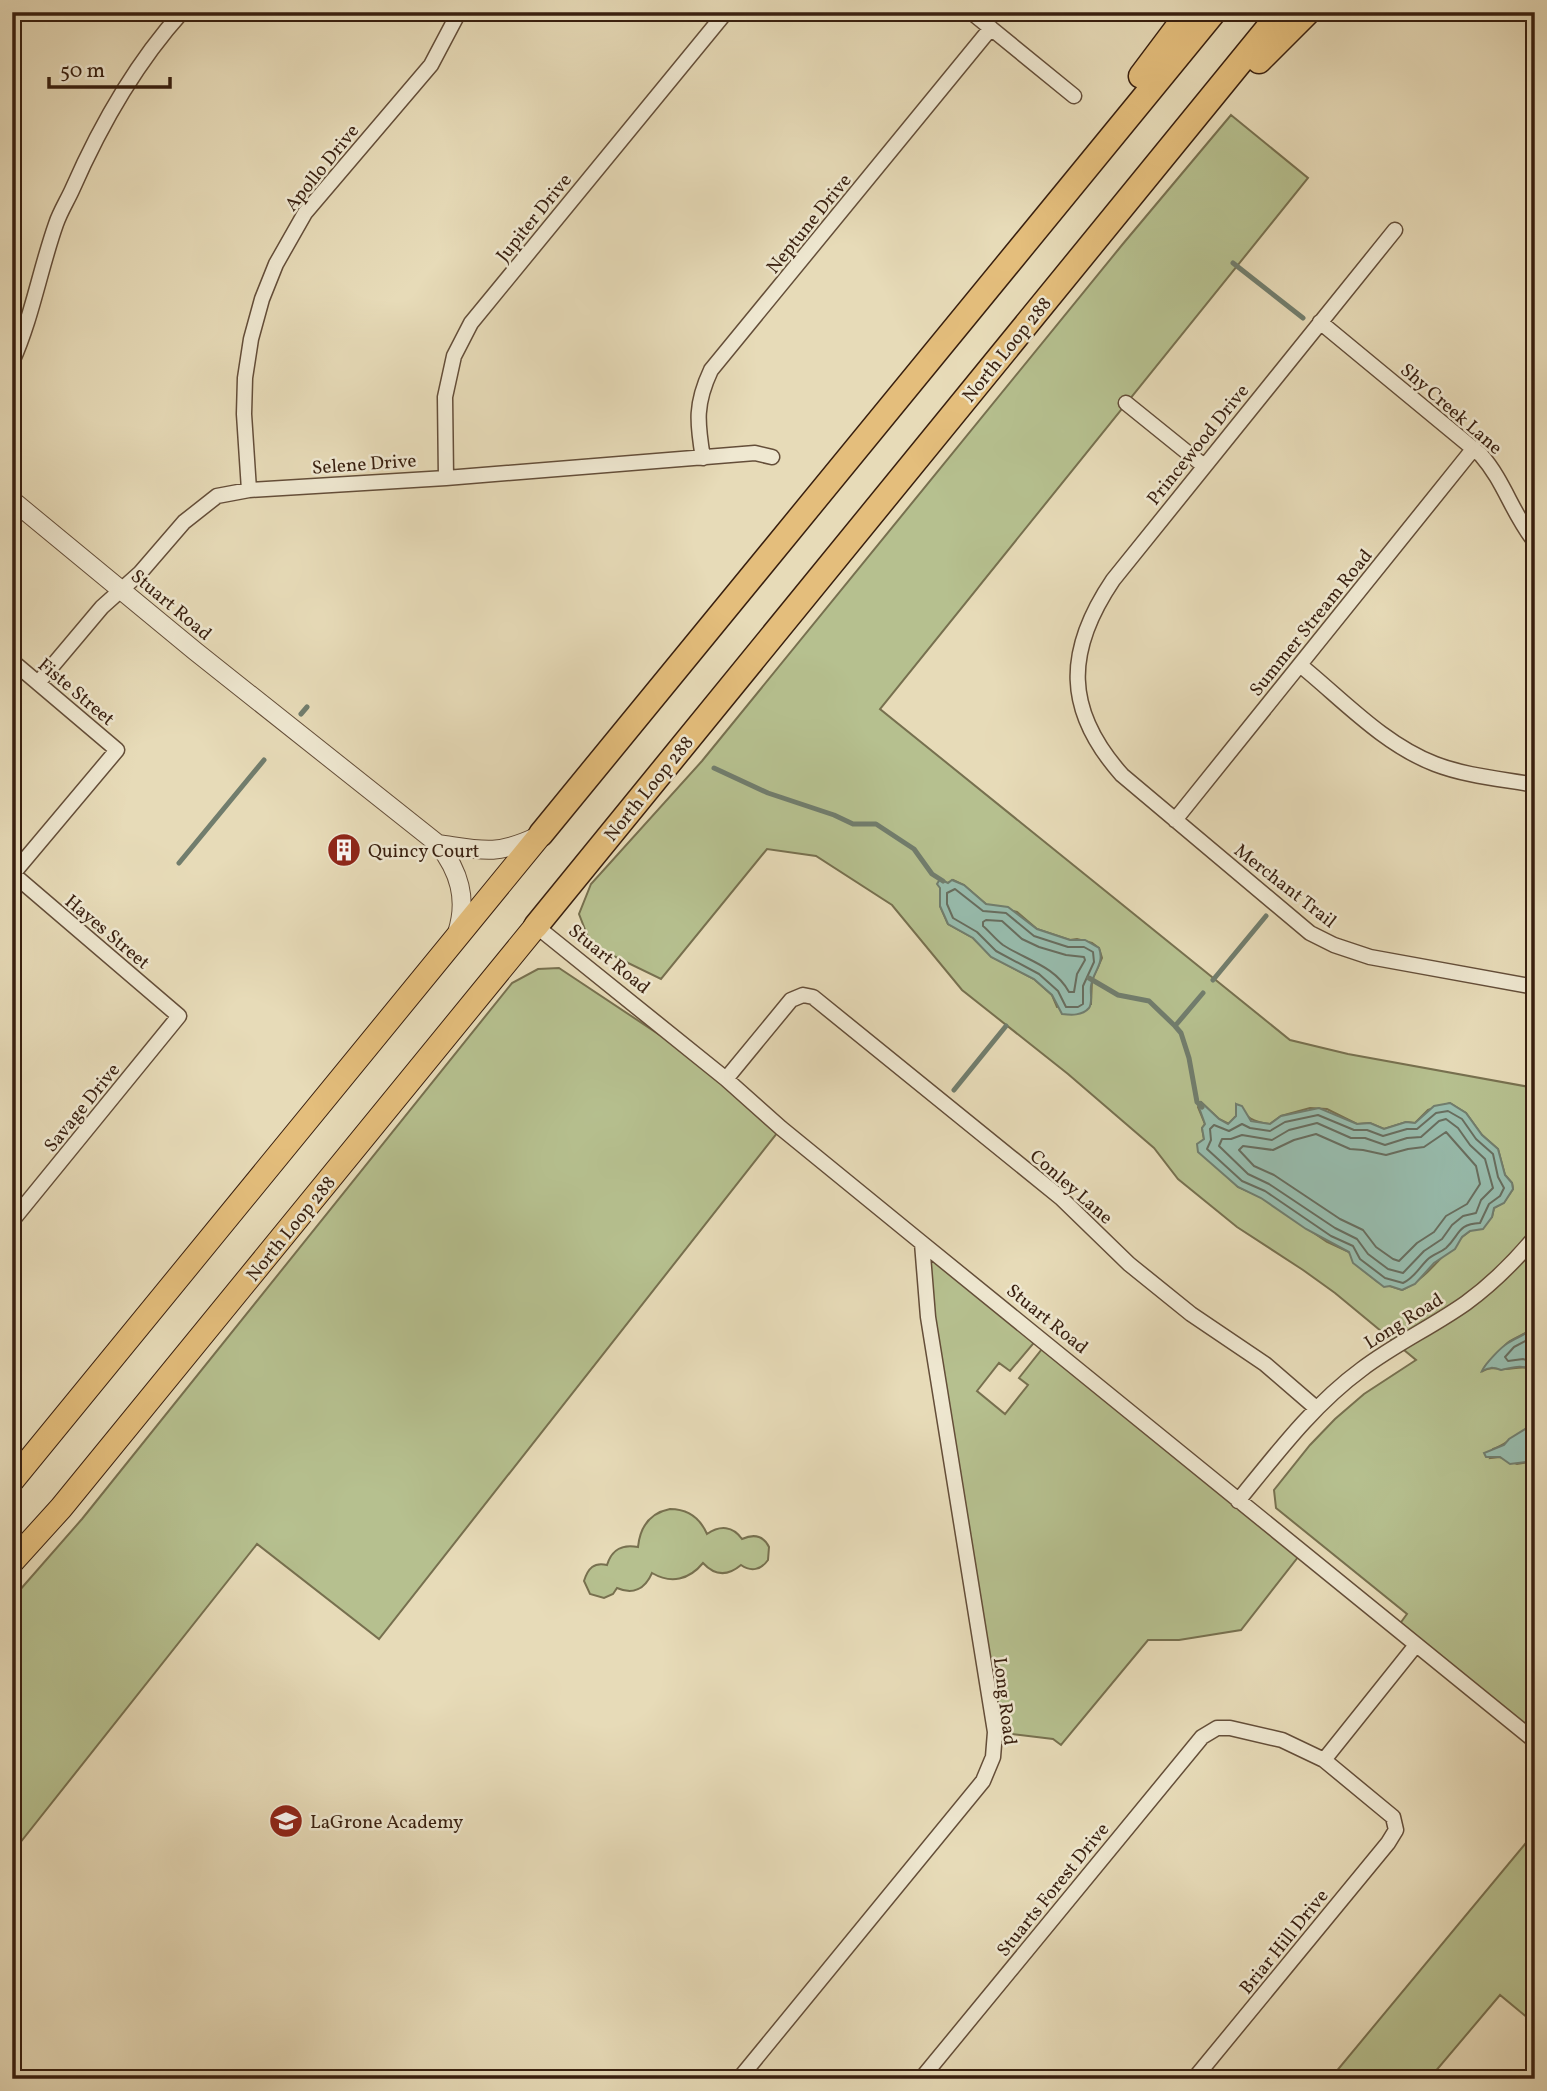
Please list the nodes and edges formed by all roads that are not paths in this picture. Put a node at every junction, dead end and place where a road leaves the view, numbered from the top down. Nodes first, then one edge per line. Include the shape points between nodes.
1 (182, 12) edge
2 (459, 12) edge
3 (726, 12) edge
4 (971, 12) edge
5 (1189, 12) edge
6 (1214, 12) edge
7 (1281, 12) edge
8 (1308, 12) edge
9 (991, 28) junction
10 (1074, 96) dead end
11 (1136, 190) junction
12 (1395, 230) dead end
13 (975, 304) junction
14 (1320, 322) junction
15 (12, 362) edge
16 (1125, 403) dead end
17 (1474, 448) junction
18 (772, 457) dead end
19 (703, 458) junction
20 (1204, 466) junction
21 (446, 478) junction
22 (249, 490) junction
23 (12, 500) edge
24 (1535, 542) edge
25 (122, 590) junction
26 (12, 661) edge
27 (1300, 665) junction
28 (38, 683) junction
29 (1081, 704) joint
30 (1535, 785) edge
31 (1175, 820) junction
32 (541, 834) junction
33 (438, 844) junction
34 (12, 874) edge
35 (536, 926) junction
36 (454, 942) junction
37 (1535, 986) edge
38 (180, 1016) joint
39 (726, 1079) junction
40 (12, 1222) edge
41 (1535, 1237) edge
42 (922, 1243) junction
43 (1316, 1408) junction
44 (12, 1481) edge
45 (1238, 1501) junction
46 (12, 1562) edge
47 (1416, 1646) junction
48 (1535, 1741) edge
49 (1324, 1760) junction
50 (739, 2079) edge
51 (921, 2079) edge
52 (1194, 2079) edge

1 - 15 street via 148,53 83,162 57,222
2 - 22 street, Apollo Drive via 431,65 305,213 276,264 251,339 245,378
3 - 21 street, Jupiter Drive via 471,323 454,356 445,397
4 - 9 street
5 - 13 highway via 1043,200
6 - 13 highway
7 - 11 highway, North Loop 288
8 - 11 highway
9 - 10 street
9 - 19 street, Neptune Drive via 711,370 698,408
11 - 35 highway, North Loop 288
12 - 14 street, Princewood Drive
13 - 32 highway
14 - 17 street, Shy Creek Lane
14 - 20 street, Princewood Drive
16 - 20 street
17 - 24 street, Shy Creek Lane via 1499,478
17 - 27 street, Summer Stream Road
18 - 19 street, Selene Drive via 755,453
19 - 21 street, Selene Drive
20 - 29 street, Princewood Drive via 1097,605 1080,648 1077,683
21 - 22 street, Selene Drive
22 - 25 street, Selene Drive via 217,496 184,522
23 - 25 street, Stuart Road
25 - 28 street, Selene Drive
25 - 33 street, Stuart Road
26 - 28 street, Fiste Street
27 - 30 street via 1410,753 1445,767
27 - 31 street, Summer Stream Road
28 - 34 street, Fiste Street via 117,750
29 - 31 street, Merchant Trail via 1091,732 1112,764
31 - 37 street, Merchant Trail via 1303,928 1326,942 1370,957
32 - 33 street via 512,848 490,851
32 - 36 highway
33 - 36 street, Stuart Road via 451,861 461,893 461,919
34 - 38 street, Hayes Street
35 - 39 street, Stuart Road
35 - 46 highway, North Loop 288
36 - 44 highway
38 - 40 street, Savage Drive
39 - 42 street, Stuart Road
39 - 43 street, Conley Lane via 783,1007 795,997 813,996 1061,1198 1129,1264 1191,1314 1265,1364
41 - 43 street, Long Road via 1467,1302 1374,1360
42 - 45 street, Stuart Road
42 - 50 street, Long Road via 930,1330 995,1732 993,1757 984,1781
43 - 45 street, Long Road
45 - 47 street, Stuart Road
47 - 48 street, Stuart Road
47 - 49 street
49 - 51 street, Stuarts Forest Drive via 1262,1734 1217,1728 1202,1737
49 - 52 street, Briar Hill Drive via 1392,1817 1394,1835

